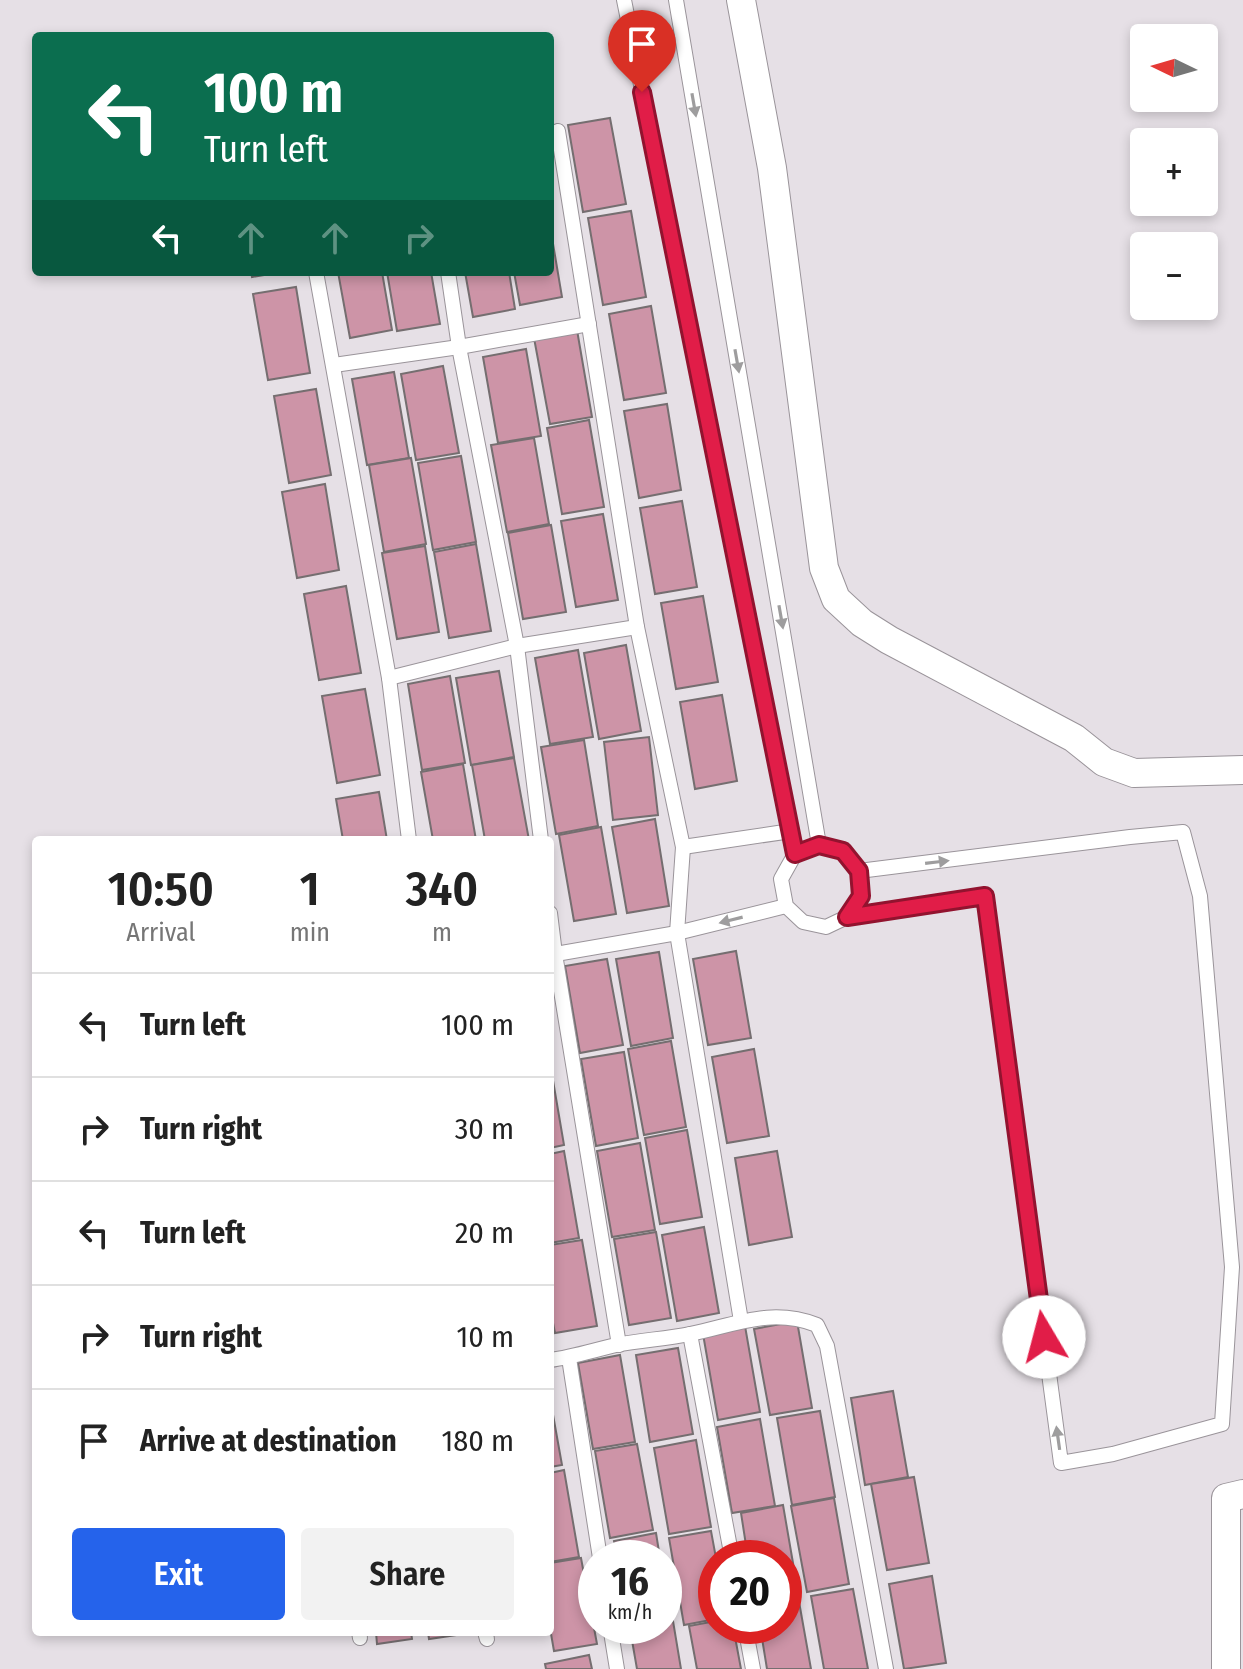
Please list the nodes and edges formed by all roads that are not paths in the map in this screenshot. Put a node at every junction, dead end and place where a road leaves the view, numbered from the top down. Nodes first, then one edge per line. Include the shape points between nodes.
1 (624, 0) edge
2 (676, 0) edge
3 (741, 0) edge
4 (558, 131) dead end
5 (317, 276) edge
6 (449, 276) edge
7 (589, 324) junction
8 (459, 347) junction
9 (334, 365) junction
10 (637, 627) junction
11 (517, 646) junction
12 (389, 678) junction
13 (1243, 770) edge
14 (791, 831) junction
15 (409, 836) edge
16 (541, 836) edge
17 (819, 845) junction
18 (683, 847) junction
19 (795, 854) junction
20 (859, 871) junction
21 (786, 906) junction
22 (847, 917) junction
23 (677, 933) junction
24 (554, 954) edge
25 (554, 966) edge
26 (1237, 1267) edge
27 (741, 1321) junction
28 (690, 1334) junction
29 (619, 1345) junction
30 (569, 1358) junction
31 (554, 1360) edge
32 (1243, 1494) edge
33 (597, 1540) edge
34 (729, 1540) edge
35 (613, 1644) edge
36 (748, 1644) edge
37 (617, 1669) edge
38 (753, 1669) edge
39 (886, 1669) edge
40 (1226, 1669) edge

1 - 14 lane
2 -> 17 lane
3 - 13 street via 772,168 824,568 836,599 889,640 1074,738 1104,762 1134,773
4 - 7 lane
5 - 9 lane
6 - 8 lane
7 - 8 lane
7 - 10 lane
8 - 9 lane
8 - 11 lane
9 - 12 lane
10 - 11 lane
10 - 18 lane
11 - 12 lane
11 - 16 lane
12 - 15 lane
14 - 18 lane
14 - 19 lane
17 - 19 lane
17 - 20 lane via 843,851
18 - 23 lane
19 - 21 lane via 781,879
20 - 22 lane via 861,896
20 -> 26 lane via 1183,832 1200,896
21 - 22 lane via 803,922 826,927
21 -> 23 lane
26 -> 22 lane via 1222,1424 1061,1463 985,896
23 - 24 lane
23 - 27 lane
25 - 29 lane
27 - 28 lane
27 - 39 lane via 803,1319 817,1325 827,1346
28 - 29 lane
28 - 34 lane
29 - 30 lane
30 - 31 lane
30 - 33 lane
32 - 40 street via 1226,1498
35 - 37 lane
36 - 38 lane

